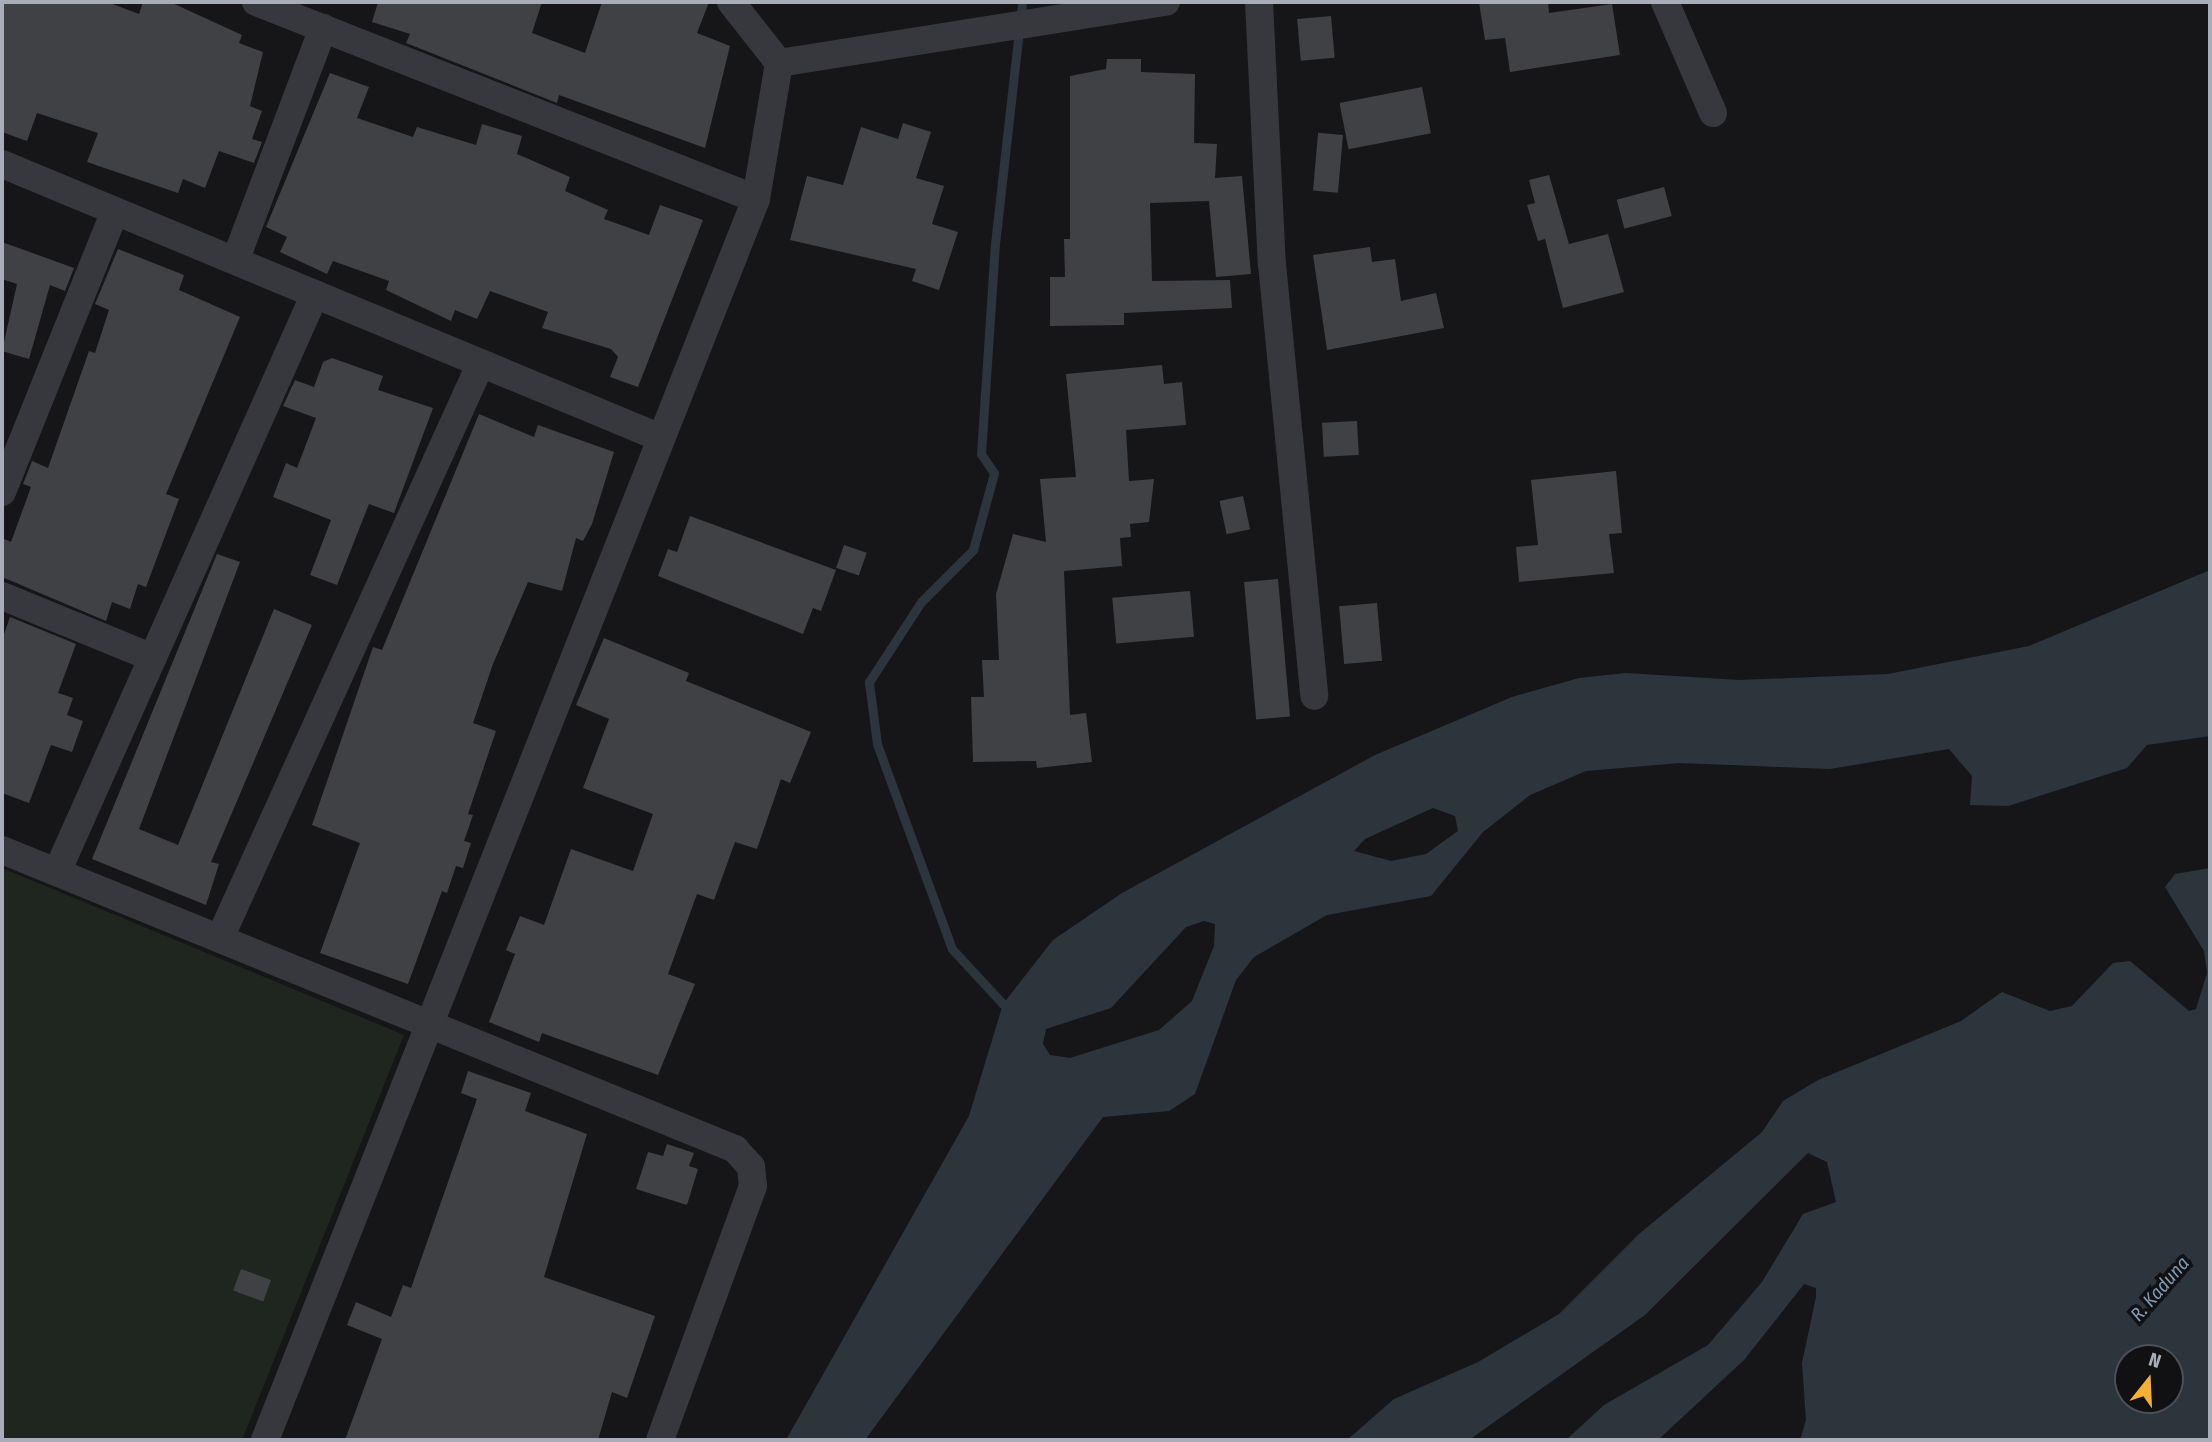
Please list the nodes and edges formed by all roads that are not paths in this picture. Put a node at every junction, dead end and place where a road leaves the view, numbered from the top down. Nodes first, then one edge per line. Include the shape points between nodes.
1 (256, 2) edge
2 (732, 2) edge
3 (1166, 2) edge
4 (1259, 2) edge
5 (1665, 2) edge
6 (323, 28) junction
7 (779, 63) junction
8 (1713, 113) dead end
9 (2, 164) edge
10 (756, 200) junction
11 (115, 211) junction
12 (237, 256) junction
13 (315, 294) junction
14 (481, 363) junction
15 (661, 438) junction
16 (2, 492) edge
17 (2, 596) edge
18 (153, 658) junction
19 (1314, 696) dead end
20 (2, 850) edge
21 (57, 872) junction
22 (219, 938) junction
23 (432, 1024) junction
24 (264, 1440) edge
25 (660, 1440) edge

1 - 6 street
2 - 7 street
3 - 7 street
4 - 19 street via 1272,264
5 - 8 street
6 - 10 street
6 - 12 street
7 - 10 street
9 - 11 street
10 - 15 street
11 - 12 street
11 - 16 street
12 - 13 street
13 - 14 street
13 - 18 street
14 - 15 street
14 - 22 street
15 - 23 street
17 - 18 street
18 - 21 street
20 - 21 street
21 - 22 street
22 - 23 street
23 - 24 street
23 - 25 street via 735,1149 751,1167 753,1186

